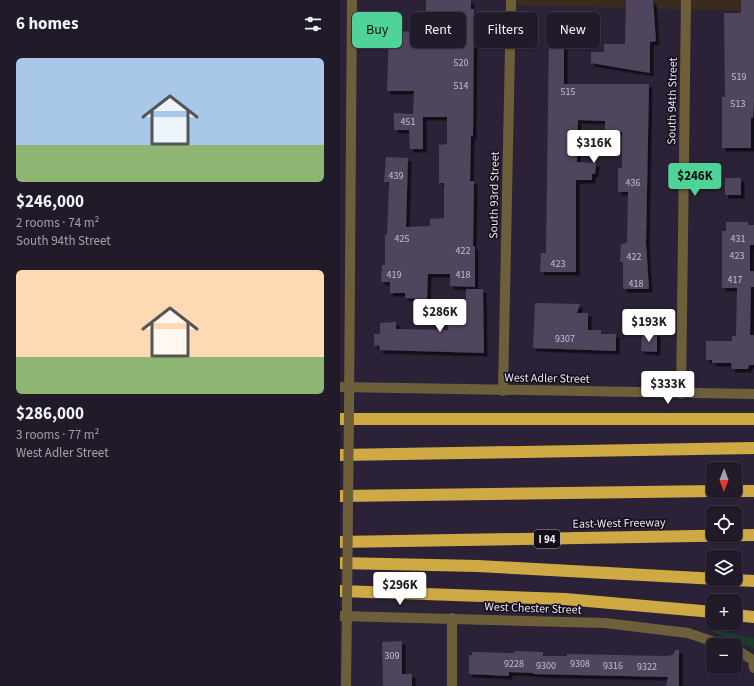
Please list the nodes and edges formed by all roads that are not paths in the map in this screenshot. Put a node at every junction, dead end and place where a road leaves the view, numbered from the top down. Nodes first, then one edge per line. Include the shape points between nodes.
1 (352, 0) edge
2 (511, 0) edge
3 (686, 0) edge
4 (345, 300) edge
5 (345, 387) edge
6 (503, 391) junction
7 (681, 394) junction
8 (754, 394) edge
9 (340, 419) edge
10 (754, 419) edge
11 (754, 448) edge
12 (340, 455) edge
13 (706, 491) edge
14 (742, 491) edge
15 (754, 491) edge
16 (340, 496) edge
17 (754, 535) edge
18 (340, 542) edge
19 (340, 563) edge
20 (754, 581) edge
21 (340, 591) edge
22 (706, 611) edge
23 (345, 613) edge
24 (742, 616) edge
25 (754, 617) edge
26 (452, 618) junction
27 (706, 639) edge
28 (742, 655) edge
29 (753, 664) edge
30 (346, 686) edge
31 (452, 686) edge

1 - 4 street
2 - 6 street, South 93rd Street
3 - 7 street, South 94th Street
4 - 5 street
5 - 6 street, West Adler Street
5 - 23 street, bridge via 349,409
6 - 7 street, West Adler Street
7 - 8 street, West Adler Street
9 - 10 highway
11 - 12 highway
13 - 16 highway
14 - 15 highway
17 - 18 highway, East-West Freeway / I 94
19 - 20 highway via 478,566
21 - 22 highway via 565,599
23 - 26 street, West Chester Street
23 - 30 street
24 - 25 highway
26 - 27 street, West Chester Street via 605,623 688,633
26 - 31 street
28 - 29 street

